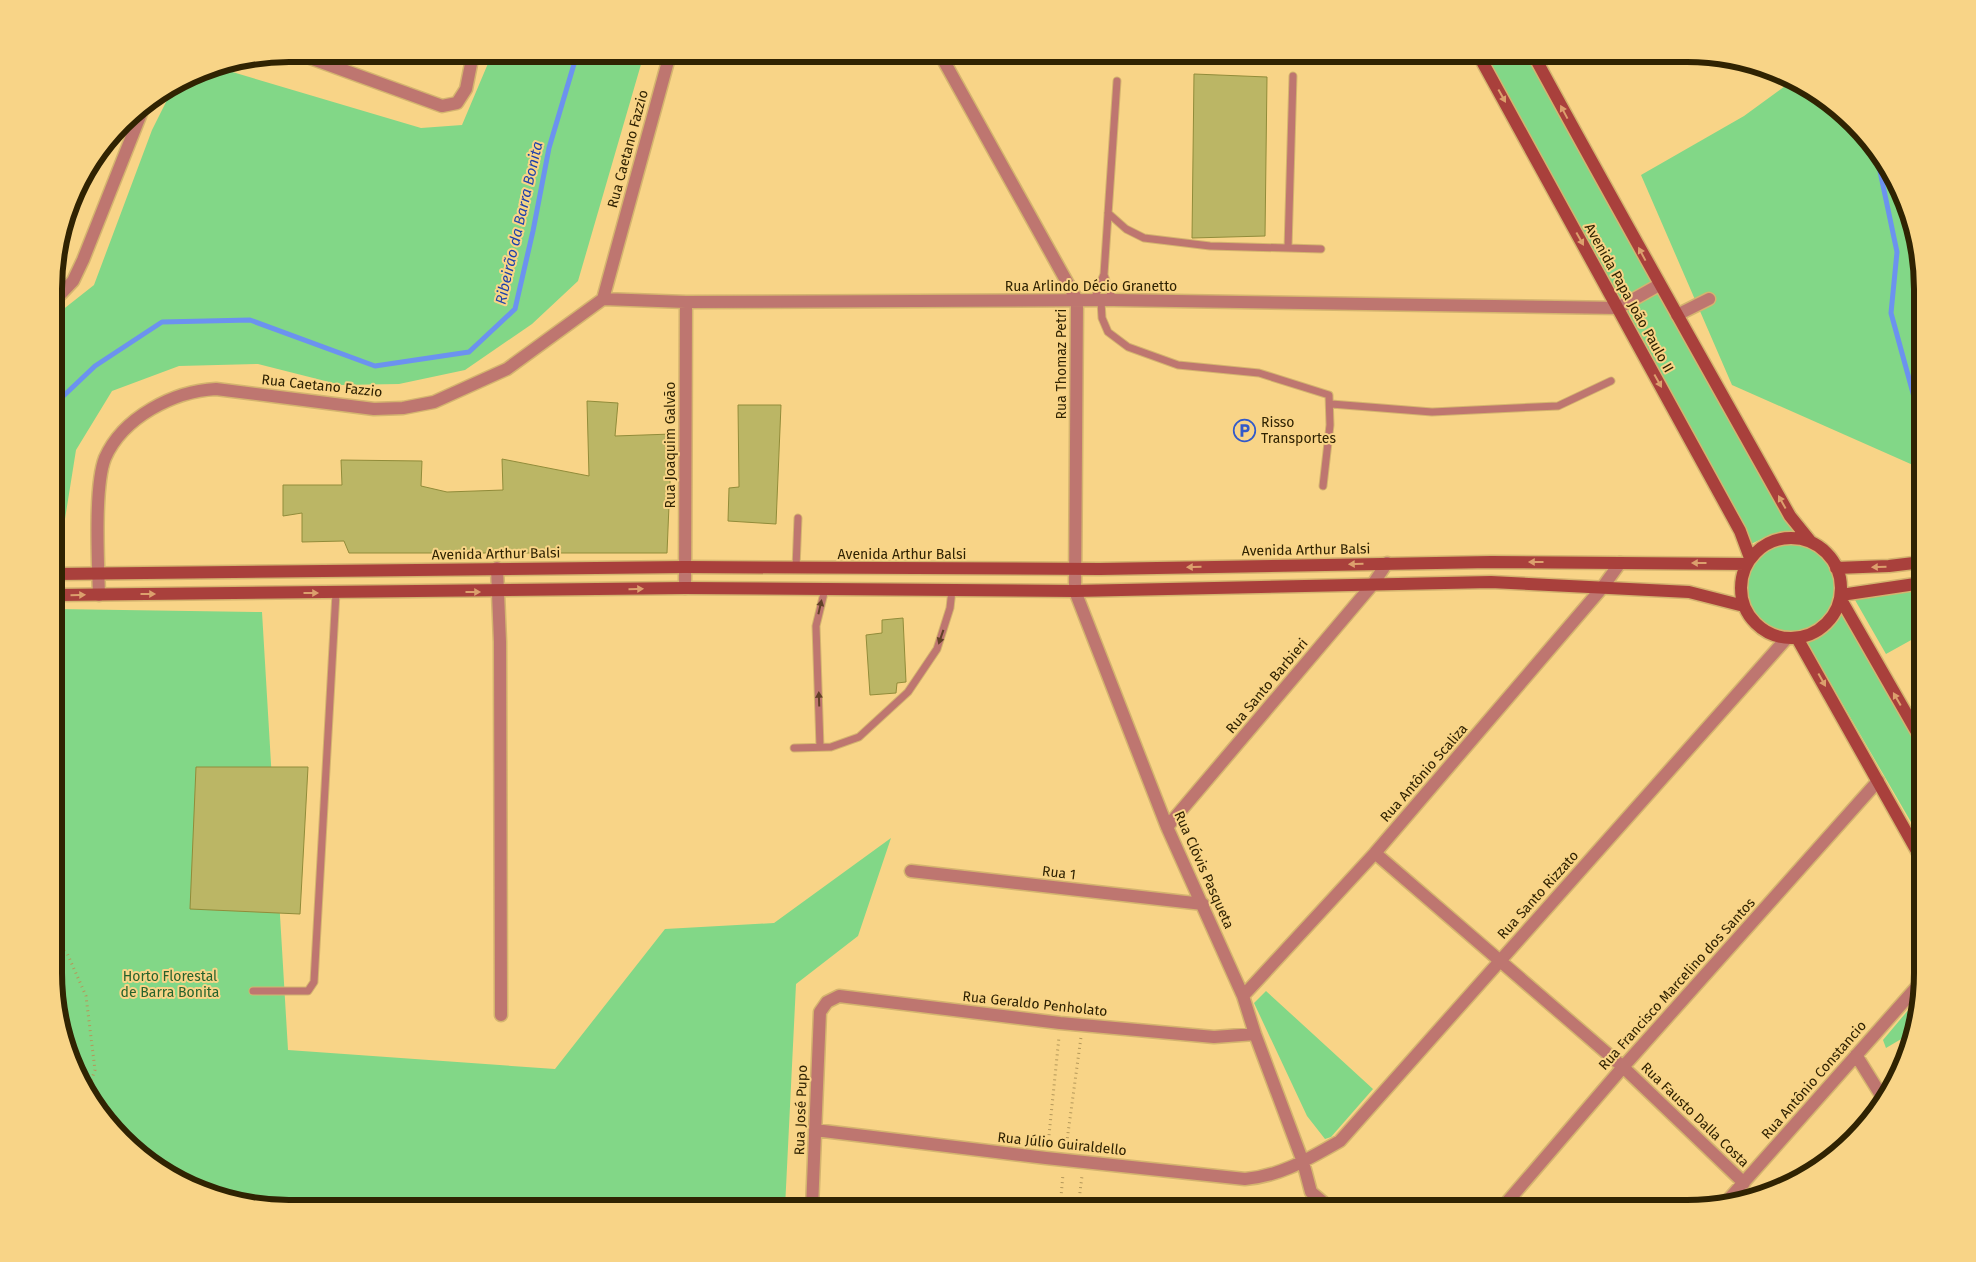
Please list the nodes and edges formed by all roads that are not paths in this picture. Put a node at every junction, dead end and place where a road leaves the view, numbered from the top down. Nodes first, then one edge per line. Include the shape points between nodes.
1 (321, 62) edge
2 (471, 62) edge
3 (668, 62) edge
4 (944, 62) edge
5 (1482, 62) edge
6 (1537, 62) edge
7 (1293, 76) dead end
8 (1117, 81) dead end
9 (138, 121) edge
10 (1108, 214) junction
11 (1288, 248) junction
12 (1321, 249) dead end
13 (1104, 274) junction
14 (1659, 285) junction
15 (62, 293) edge
16 (603, 300) junction
17 (1077, 300) junction
18 (1103, 300) junction
19 (1709, 300) dead end
20 (686, 302) junction
21 (1618, 308) junction
22 (1677, 315) junction
23 (1611, 381) dead end
24 (1331, 404) junction
25 (1323, 486) dead end
26 (798, 518) dead end
27 (1811, 542) junction
28 (1749, 561) junction
29 (1388, 563) junction
30 (1620, 563) junction
31 (1914, 563) edge
32 (684, 567) junction
33 (497, 568) junction
34 (796, 568) junction
35 (1074, 568) junction
36 (1836, 568) junction
37 (952, 569) junction
38 (62, 574) edge
39 (98, 574) junction
40 (1373, 584) junction
41 (1914, 584) edge
42 (685, 588) junction
43 (1602, 588) junction
44 (825, 589) junction
45 (952, 590) junction
46 (1074, 591) junction
47 (498, 592) junction
48 (336, 593) junction
49 (99, 595) junction
50 (62, 596) edge
51 (1841, 596) junction
52 (1744, 606) junction
53 (1792, 638) junction
54 (1914, 727) edge
55 (820, 747) junction
56 (794, 748) dead end
57 (1878, 781) junction
58 (1167, 827) junction
59 (1914, 846) edge
60 (1375, 853) junction
61 (911, 871) dead end
62 (1203, 904) junction
63 (1498, 962) junction
64 (1913, 991) edge
65 (253, 992) dead end
66 (1243, 996) junction
67 (820, 1012) joint
68 (500, 1015) dead end
69 (1255, 1034) junction
70 (1856, 1054) junction
71 (1623, 1067) junction
72 (1879, 1092) edge
73 (815, 1130) junction
74 (1303, 1162) junction
75 (1744, 1182) junction
76 (1311, 1192) junction
77 (1733, 1194) edge
78 (812, 1200) edge
79 (1314, 1200) edge
80 (1320, 1200) edge
81 (1509, 1200) edge

1 - 2 street via 442,106 457,103 466,89
3 - 16 street, Rua Caetano Fazzio
4 - 17 street, Rua Thomaz Petri
5 -> 21 main road, Avenida Papa João Paulo II
14 -> 6 main road
7 - 11 lane
8 - 10 lane
9 - 15 street via 74,281
10 - 11 lane via 1144,238 1210,246
10 - 13 lane
11 - 12 lane
13 - 18 lane
13 - 18 lane
14 - 21 street
14 - 22 main road
16 - 20 street, Rua Arlindo Décio Granetto
16 - 39 street, Rua Caetano Fazzio via 507,369 434,402 374,409 216,389 165,400 122,434 106,457 99,490
17 - 18 street, Rua Arlindo Décio Granetto
17 - 20 street, Rua Arlindo Décio Granetto
17 - 35 street, Rua Thomaz Petri
18 - 21 street, Rua Arlindo Décio Granetto
18 - 24 lane via 1102,318 1108,332 1128,347 1178,365 1259,372 1329,395
19 - 22 street
20 - 32 street, Rua Joaquim Galvão
21 -> 28 main road, Avenida Papa João Paulo II via 1740,532
27 -> 22 main road via 1790,516
23 - 24 lane via 1558,406 1432,412
24 - 25 lane
26 - 34 lane
27 - 28 main road via 1794,538 1778,540 1763,546
27 - 36 main road via 1825,550
28 -> 30 main road, Avenida Arthur Balsi
28 - 52 main road via 1741,589
30 -> 29 main road, Avenida Arthur Balsi
29 -> 35 main road, Avenida Arthur Balsi
29 - 40 street, Rua Santo Barbieri
30 - 43 street, Rua Antônio Scaliza
31 -> 36 main road
32 - 33 main road, Avenida Arthur Balsi
32 - 34 main road, Avenida Arthur Balsi
32 - 42 street, Rua Joaquim Galvão
33 - 39 main road, Avenida Arthur Balsi
33 - 47 street
34 - 37 main road, Avenida Arthur Balsi
35 - 37 main road, Avenida Arthur Balsi
35 - 46 street, Rua Thomaz Petri
36 - 51 main road via 1841,579
37 - 45 main road
38 - 39 main road, Avenida Arthur Balsi
39 - 49 street, Rua Caetano Fazzio
40 - 43 main road via 1490,582
40 - 46 main road
40 - 58 street, Rua Santo Barbieri
41 - 51 main road
42 - 44 main road
47 -> 42 main road
43 - 52 main road via 1690,592
43 - 60 street, Rua Antônio Scaliza
44 - 45 main road
55 -> 44 lane via 816,626
45 - 46 main road
45 -> 55 lane via 937,649 908,692 859,737 831,747
46 - 58 street, Rua Clóvis Pasqueta
48 -> 47 main road
47 - 68 street
49 -> 48 main road
48 - 65 lane via 314,982 308,991
50 -> 49 main road
51 - 53 main road via 1836,611 1826,624 1813,633
54 -> 51 main road
52 - 53 main road via 1752,620 1765,631
53 -> 57 main road
53 - 63 street, Rua Santo Rizzato
55 - 56 lane
57 - 59 main road
57 - 71 street, Rua Francisco Marcelino dos Santos
58 - 62 street, Rua Clóvis Pasqueta
60 - 63 street, Rua Fausto Dalla Costa
60 - 66 street, Rua Antônio Scaliza
61 - 62 street, Rua 1
62 - 66 street, Rua Clóvis Pasqueta
63 - 71 street, Rua Fausto Dalla Costa
63 - 74 street, Rua Santo Rizzato via 1340,1141
64 - 70 street, Rua Antônio Constancio
66 - 69 street, Rua Clóvis Pasqueta
67 - 69 street, Rua Geraldo Penholato via 827,1002 838,996 1060,1023 1214,1037
67 - 73 street, Rua José Pupo
69 - 74 street, Rua Clóvis Pasqueta
70 - 72 street
70 - 75 street, Rua Antônio Constancio
71 - 75 street, Rua Fausto Dalla Costa
71 - 81 street, Rua Francisco Marcelino dos Santos
73 - 74 street, Rua Júlio Guiraldello via 1245,1179 1268,1177
73 - 78 street, Rua José Pupo
74 - 76 street, Rua Clóvis Pasqueta
75 - 77 street, Rua Antônio Constancio
76 - 79 lane
76 - 80 street

